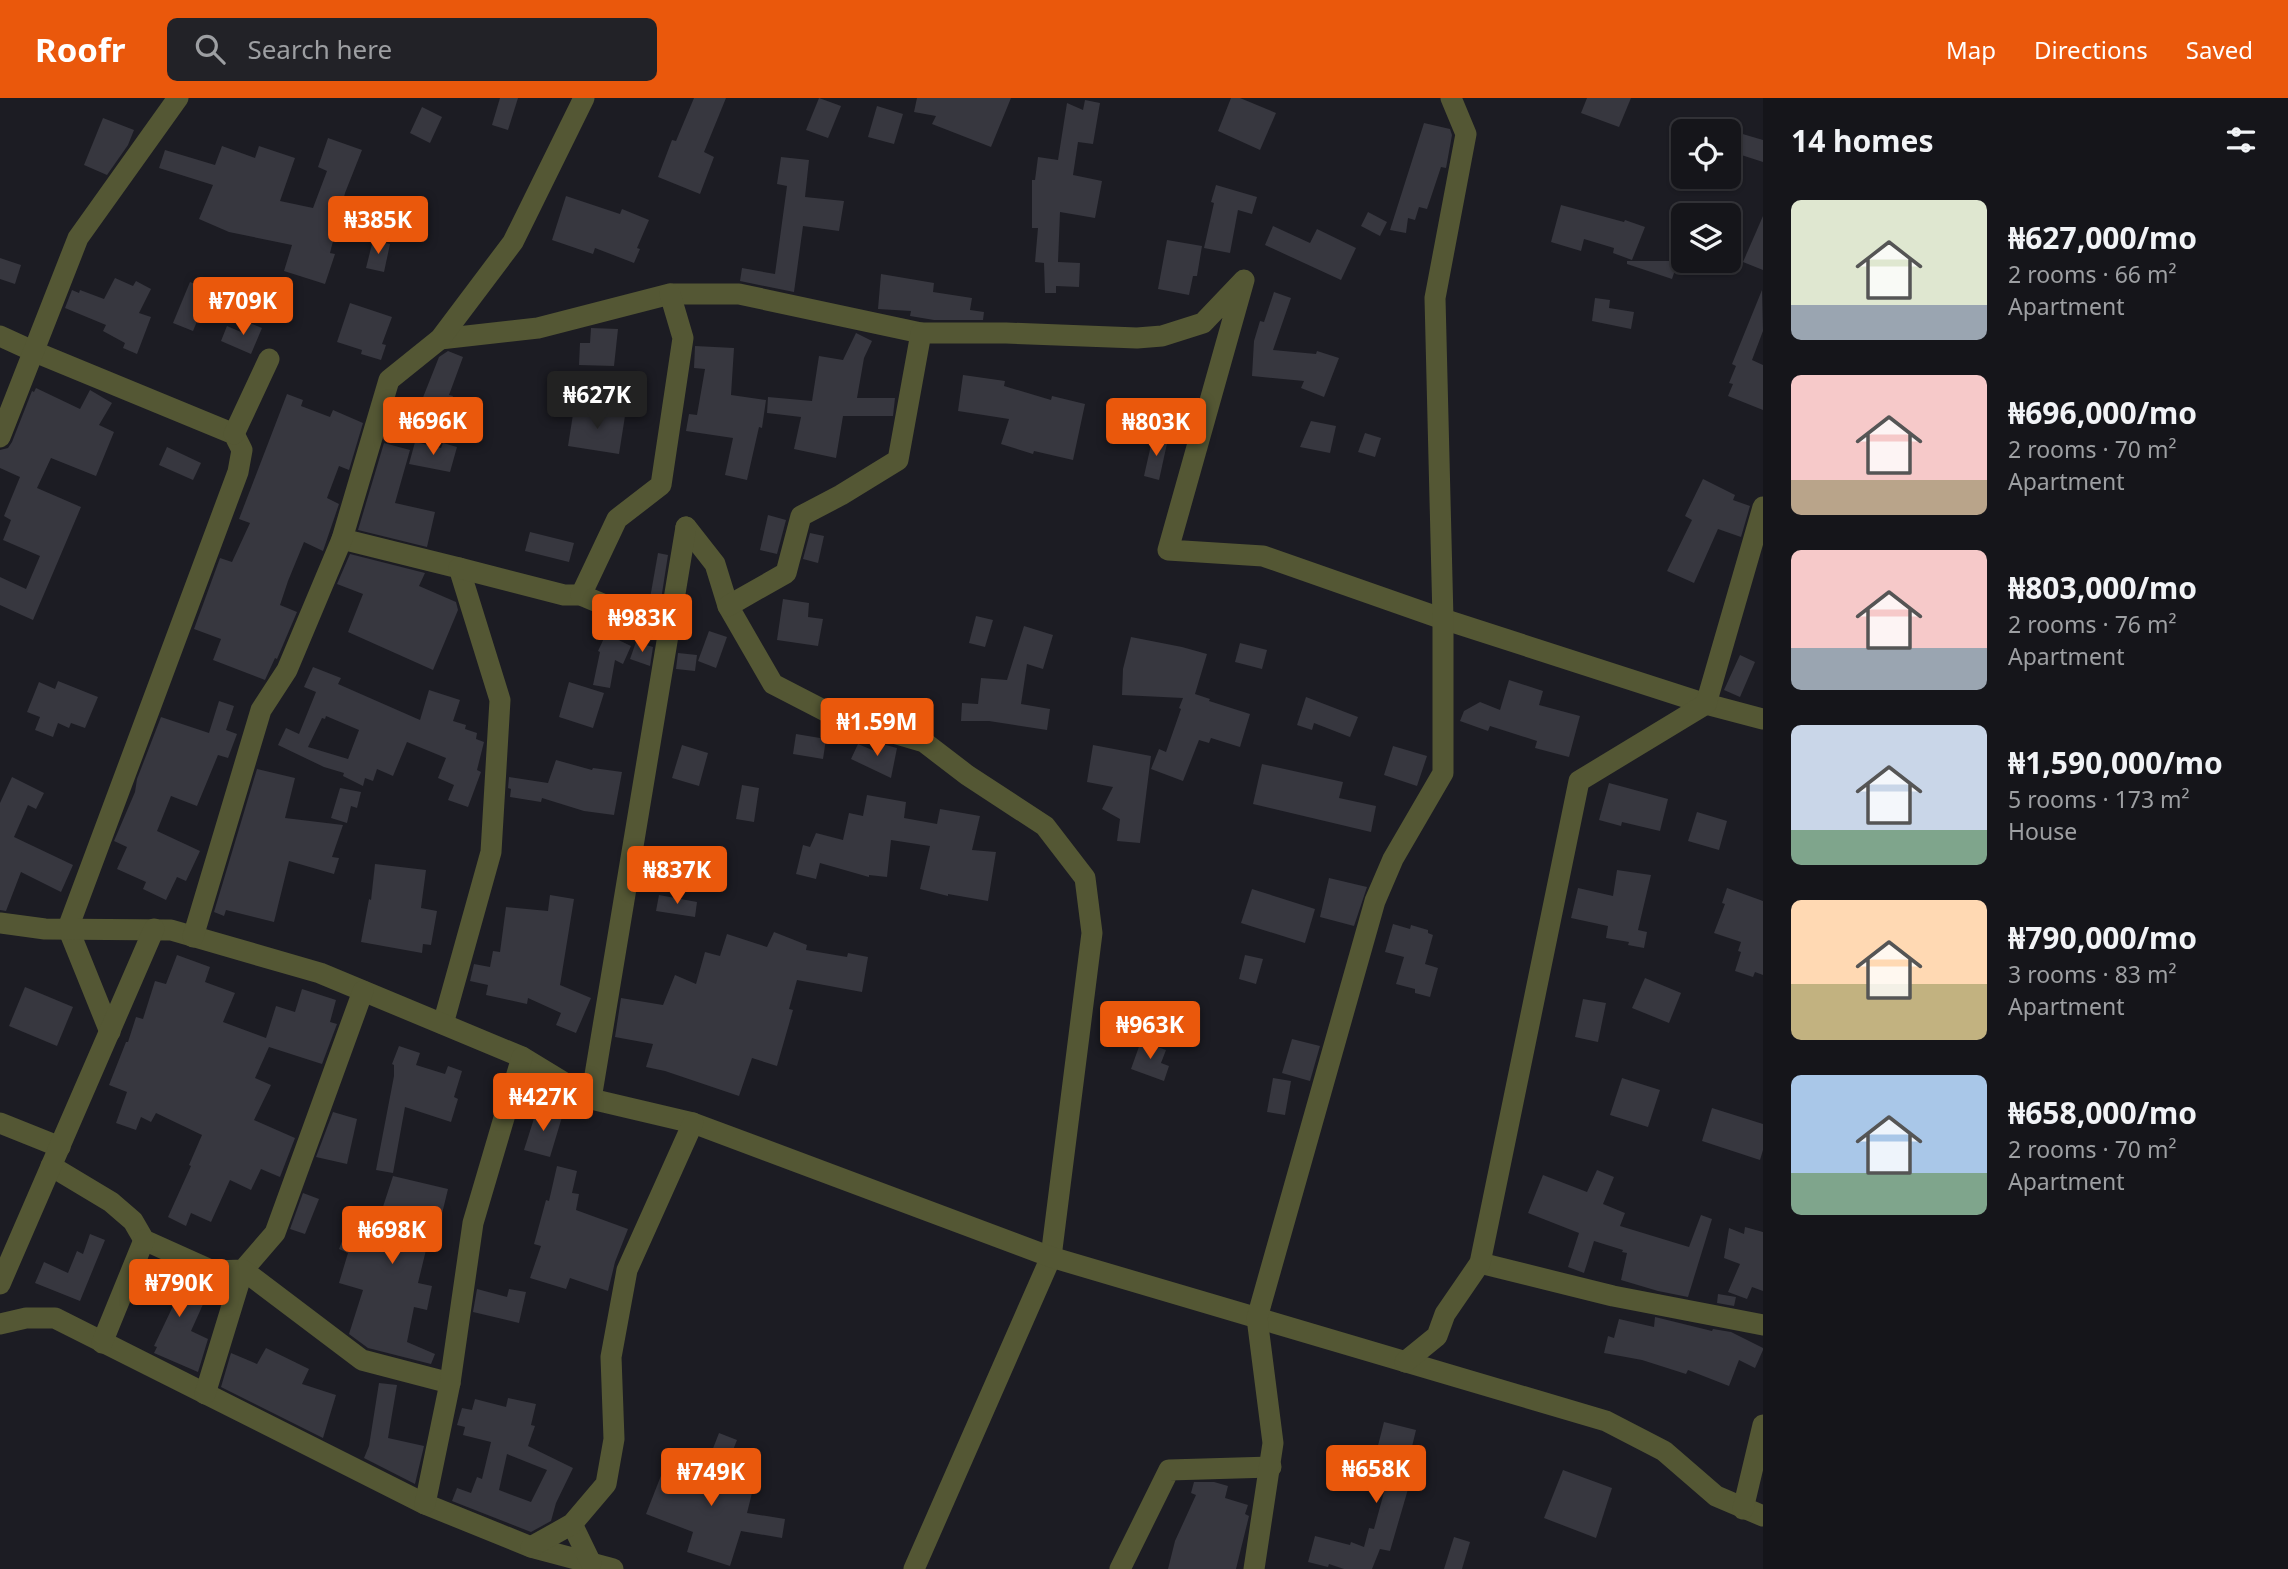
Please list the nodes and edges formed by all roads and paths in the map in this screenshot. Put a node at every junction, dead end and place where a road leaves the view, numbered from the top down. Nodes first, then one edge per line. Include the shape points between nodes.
1 (177, 98) edge
2 (584, 98) edge
3 (1451, 98) edge
4 (670, 294) junction
5 (921, 333) junction
6 (0, 336) edge
7 (440, 339) junction
8 (35, 352) junction
9 (269, 359) dead end
10 (234, 435) junction
11 (0, 437) edge
12 (1763, 508) edge
13 (342, 539) junction
14 (459, 568) junction
15 (581, 595) junction
16 (728, 606) junction
17 (1443, 619) junction
18 (668, 632) junction
19 (1706, 704) junction
20 (1763, 719) edge
21 (0, 923) edge
22 (68, 928) junction
23 (154, 929) junction
24 (193, 937) junction
25 (363, 991) junction
26 (443, 1024) junction
27 (110, 1032) junction
28 (522, 1057) junction
29 (591, 1099) junction
30 (0, 1123) edge
31 (693, 1123) junction
32 (56, 1157) junction
33 (144, 1240) junction
34 (1051, 1257) junction
35 (1479, 1263) junction
36 (243, 1270) junction
37 (0, 1284) edge
38 (1257, 1318) junction
39 (0, 1324) edge
40 (1763, 1325) edge
41 (102, 1343) junction
42 (1405, 1362) junction
43 (450, 1383) junction
44 (205, 1394) junction
45 (1763, 1425) edge
46 (1270, 1467) junction
47 (425, 1504) junction
48 (1753, 1512) edge
49 (572, 1524) junction
50 (531, 1547) junction
51 (592, 1563) junction
52 (613, 1569) edge
53 (914, 1569) edge
54 (1120, 1569) edge
55 (1254, 1569) edge

1 - 8 street via 78,238
2 - 7 street via 513,242
3 - 17 street via 1466,134 1435,298
4 - 5 street via 739,294
4 - 7 street via 538,328
4 - 15 street via 684,338 661,485 617,519
5 - 16 street via 898,460 801,516 786,573
5 - 17 street via 1162,336 1203,323 1244,279 1168,550 1264,556
6 - 8 street
7 - 13 street via 389,380
8 - 10 street
8 - 11 street
9 - 10 street
10 - 22 street via 242,450 238,472
12 - 19 street
13 - 14 street
13 - 24 street via 287,670 261,710
14 - 15 street via 564,595
14 - 26 street via 500,700 491,852
15 - 18 street
16 - 18 street via 715,564 686,527
16 - 34 street via 773,684 835,716 924,742 1045,826 1085,878 1092,933
17 - 19 street
17 - 38 street via 1443,773 1393,859 1375,901
18 - 29 street
19 - 20 street
19 - 35 street via 1579,781
21 - 22 street
22 - 23 street
22 - 27 street
23 - 24 street
23 - 27 street
24 - 25 street via 320,973
25 - 26 street
25 - 36 street via 275,1233
26 - 28 street
27 - 32 street
28 - 29 street
28 - 43 street via 473,1223
29 - 31 street
30 - 32 street
31 - 34 street
31 - 49 street via 627,1270 611,1357 614,1439 606,1484
32 - 33 street via 133,1221
32 - 37 street
33 - 36 street via 213,1271
33 - 41 street
34 - 38 street
34 - 53 street
35 - 40 street via 1613,1296
35 - 42 street via 1445,1314 1437,1336
36 - 43 street via 362,1360
36 - 44 street
38 - 42 street
38 - 46 street via 1273,1443
39 - 41 street via 55,1318
41 - 44 street
42 - 48 street via 1606,1421 1664,1451 1716,1496
43 - 47 street
44 - 47 street
45 - 48 street
46 - 54 street via 1168,1470
46 - 55 street
47 - 50 street
49 - 50 street
49 - 51 street
50 - 51 street
51 - 52 street

